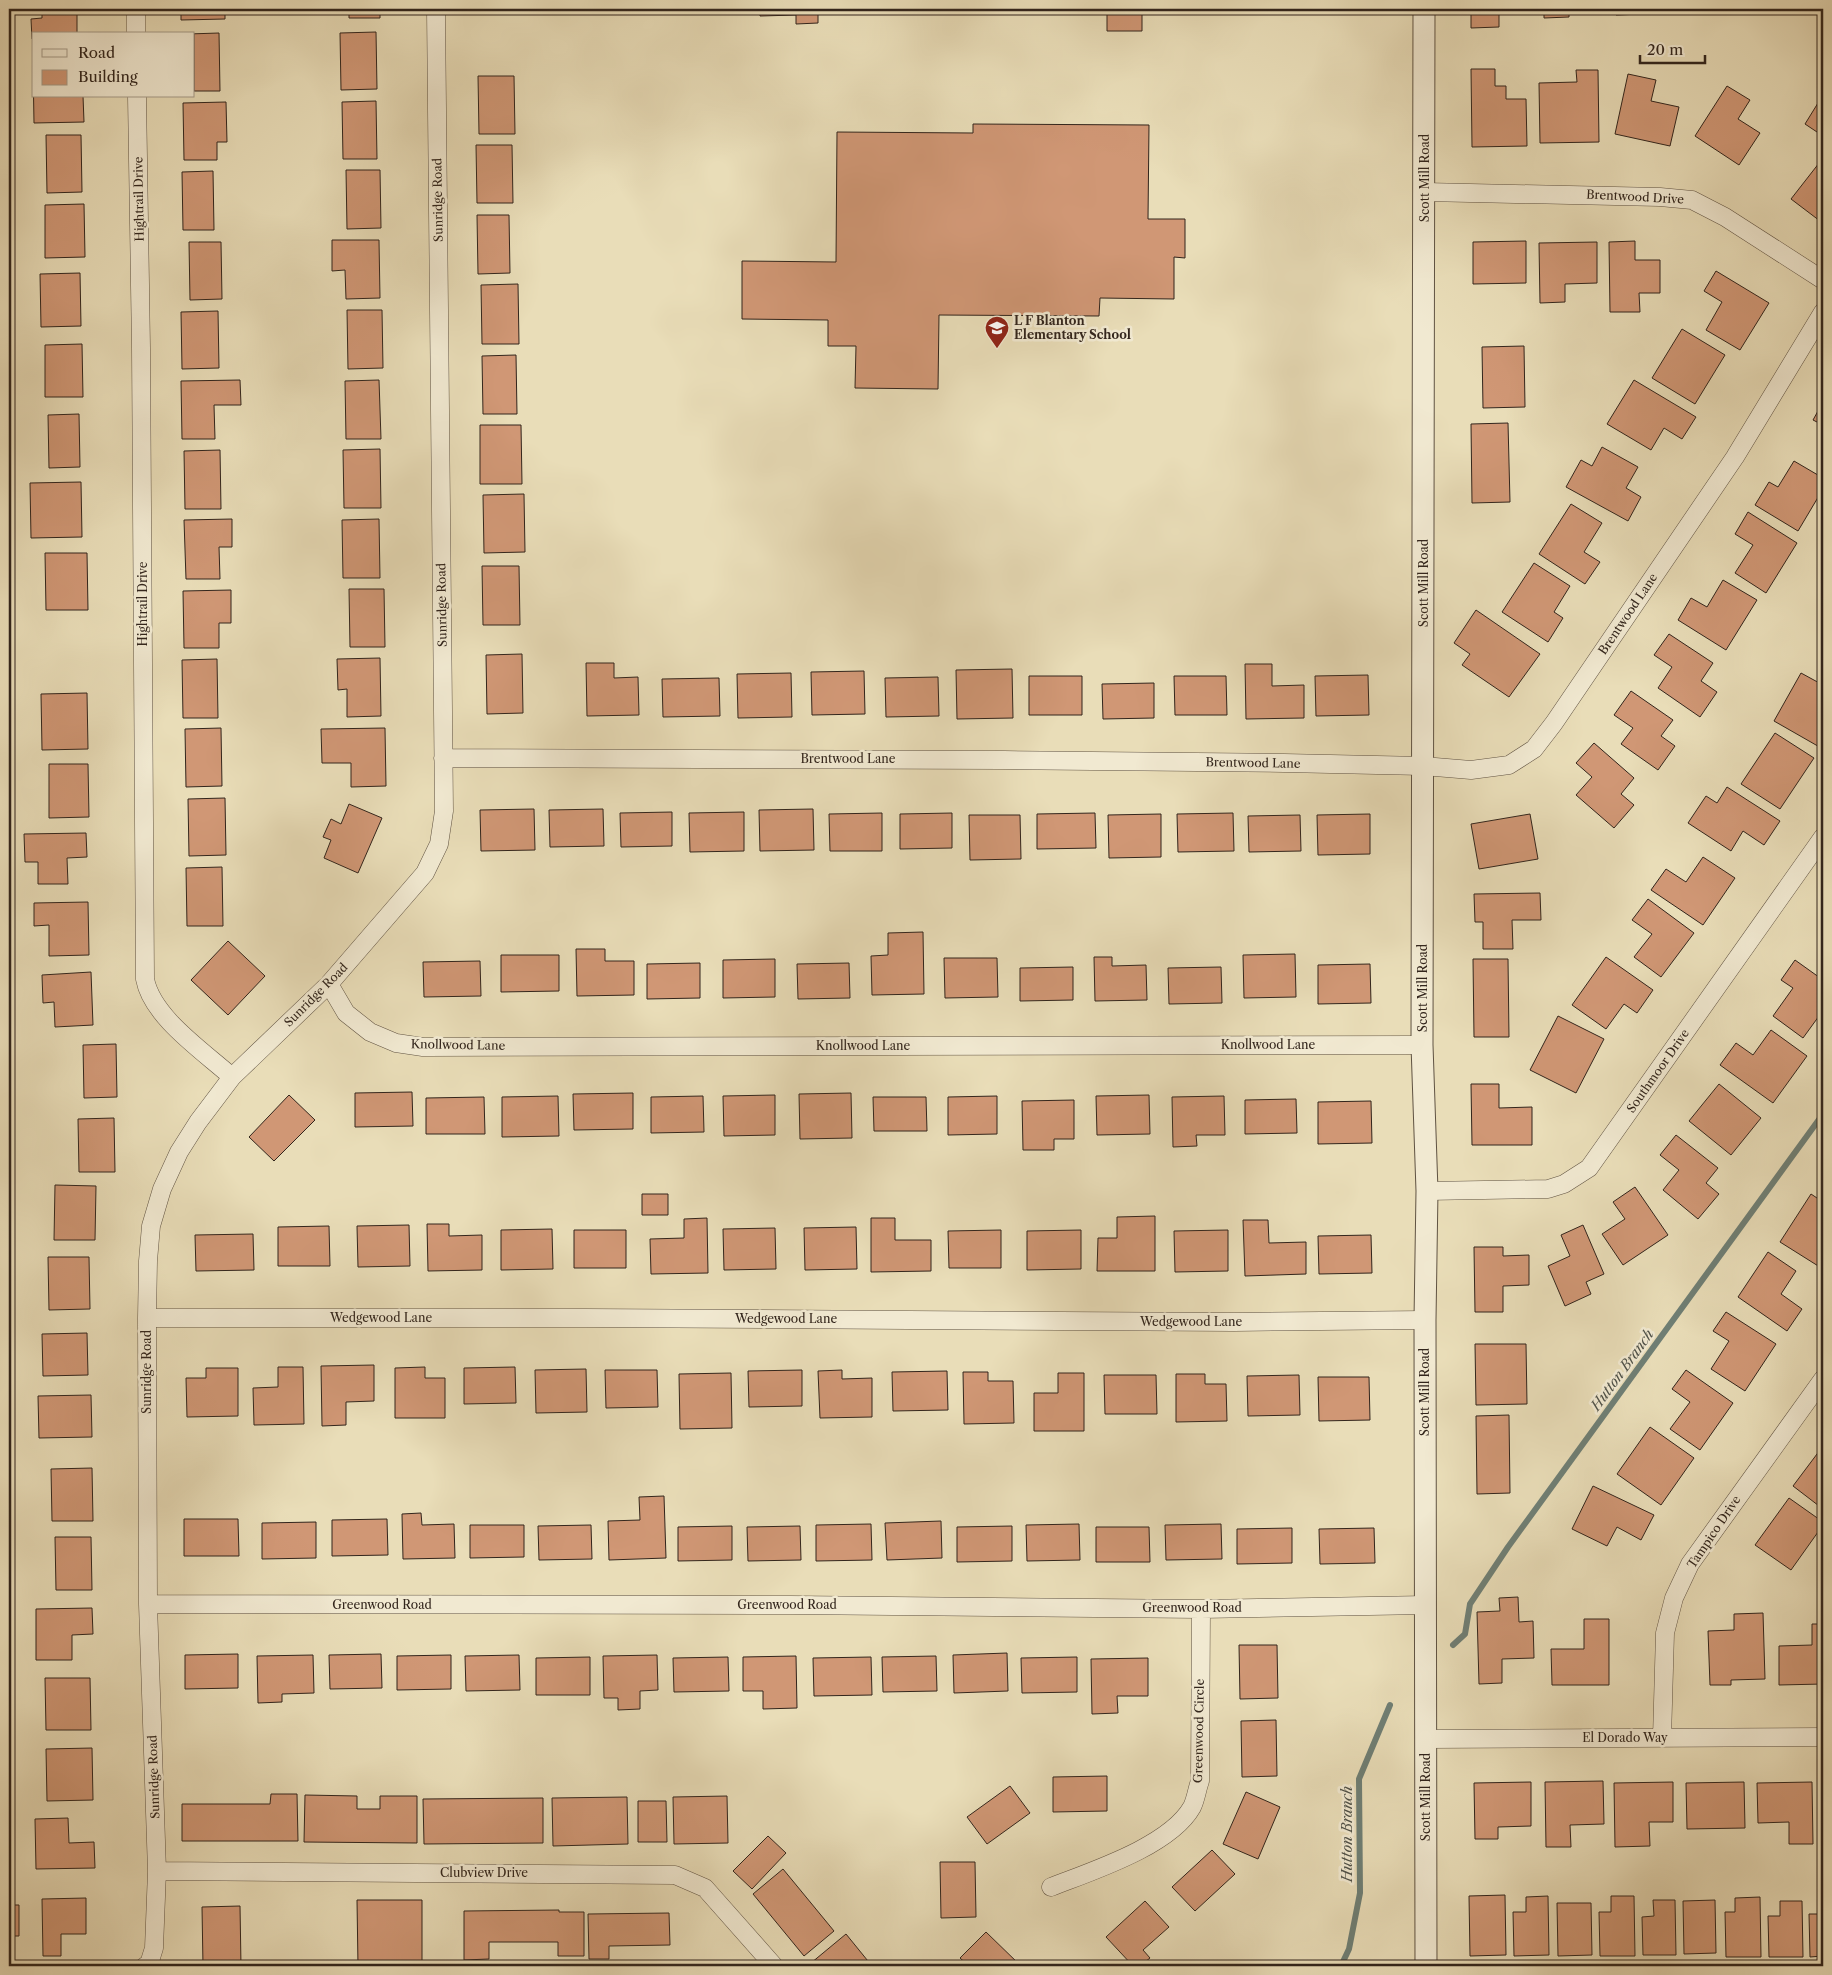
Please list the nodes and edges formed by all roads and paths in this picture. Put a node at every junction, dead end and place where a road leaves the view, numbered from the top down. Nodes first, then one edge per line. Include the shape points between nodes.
1 (136, 9) edge
2 (436, 9) edge
3 (1424, 9) edge
4 (136, 32) edge
5 (137, 98) edge
6 (1425, 192) junction
7 (1823, 280) edge
8 (1823, 312) edge
9 (443, 758) junction
10 (1423, 766) junction
11 (1823, 837) edge
12 (329, 984) junction
13 (1422, 1045) junction
14 (232, 1077) junction
15 (1427, 1191) junction
16 (147, 1318) junction
17 (1425, 1320) junction
18 (1823, 1379) edge
19 (148, 1604) junction
20 (1426, 1605) junction
21 (1201, 1609) junction
22 (1823, 1737) edge
23 (1662, 1738) junction
24 (1426, 1740) junction
25 (157, 1871) junction
26 (1051, 1887) dead end
27 (150, 1965) edge
28 (774, 1966) edge
29 (1426, 1966) edge

1 - 4 street
2 - 9 street, Sunridge Road
3 - 6 street, Scott Mill Road
5 - 14 street, Hightrail Drive via 145,978 147,990 163,1016
6 - 7 street, Brentwood Drive via 1692,200
6 - 10 street, Scott Mill Road
8 - 10 street, Brentwood Lane via 1735,457 1534,749 1509,765 1471,770
9 - 10 street, Brentwood Lane via 1034,760
9 - 12 street, Sunridge Road via 444,810 439,844 425,873
10 - 13 street, Scott Mill Road
11 - 15 street, Southmoor Drive via 1589,1168 1564,1184 1548,1189
12 - 13 street, Knollwood Lane via 346,1013 370,1032 396,1044 423,1047
12 - 14 street, Sunridge Road
13 - 15 street, Scott Mill Road
14 - 16 street, Sunridge Road via 179,1152 162,1189 151,1226
15 - 17 street, Scott Mill Road
16 - 17 street, Wedgewood Lane
16 - 19 street, Sunridge Road
17 - 20 street, Scott Mill Road
18 - 23 street, Tampico Drive via 1690,1564 1674,1598 1665,1633
19 - 21 street, Greenwood Road
19 - 25 street, Sunridge Road
20 - 21 street, Greenwood Road
20 - 24 street, Scott Mill Road
21 - 26 street, Greenwood Circle via 1200,1781 1192,1806 1162,1838
22 - 23 street, El Dorado Way
23 - 24 street, El Dorado Way
24 - 29 street, Scott Mill Road
25 - 27 street, Sunridge Road via 154,1948
25 - 28 street, Clubview Drive via 675,1874 705,1888

